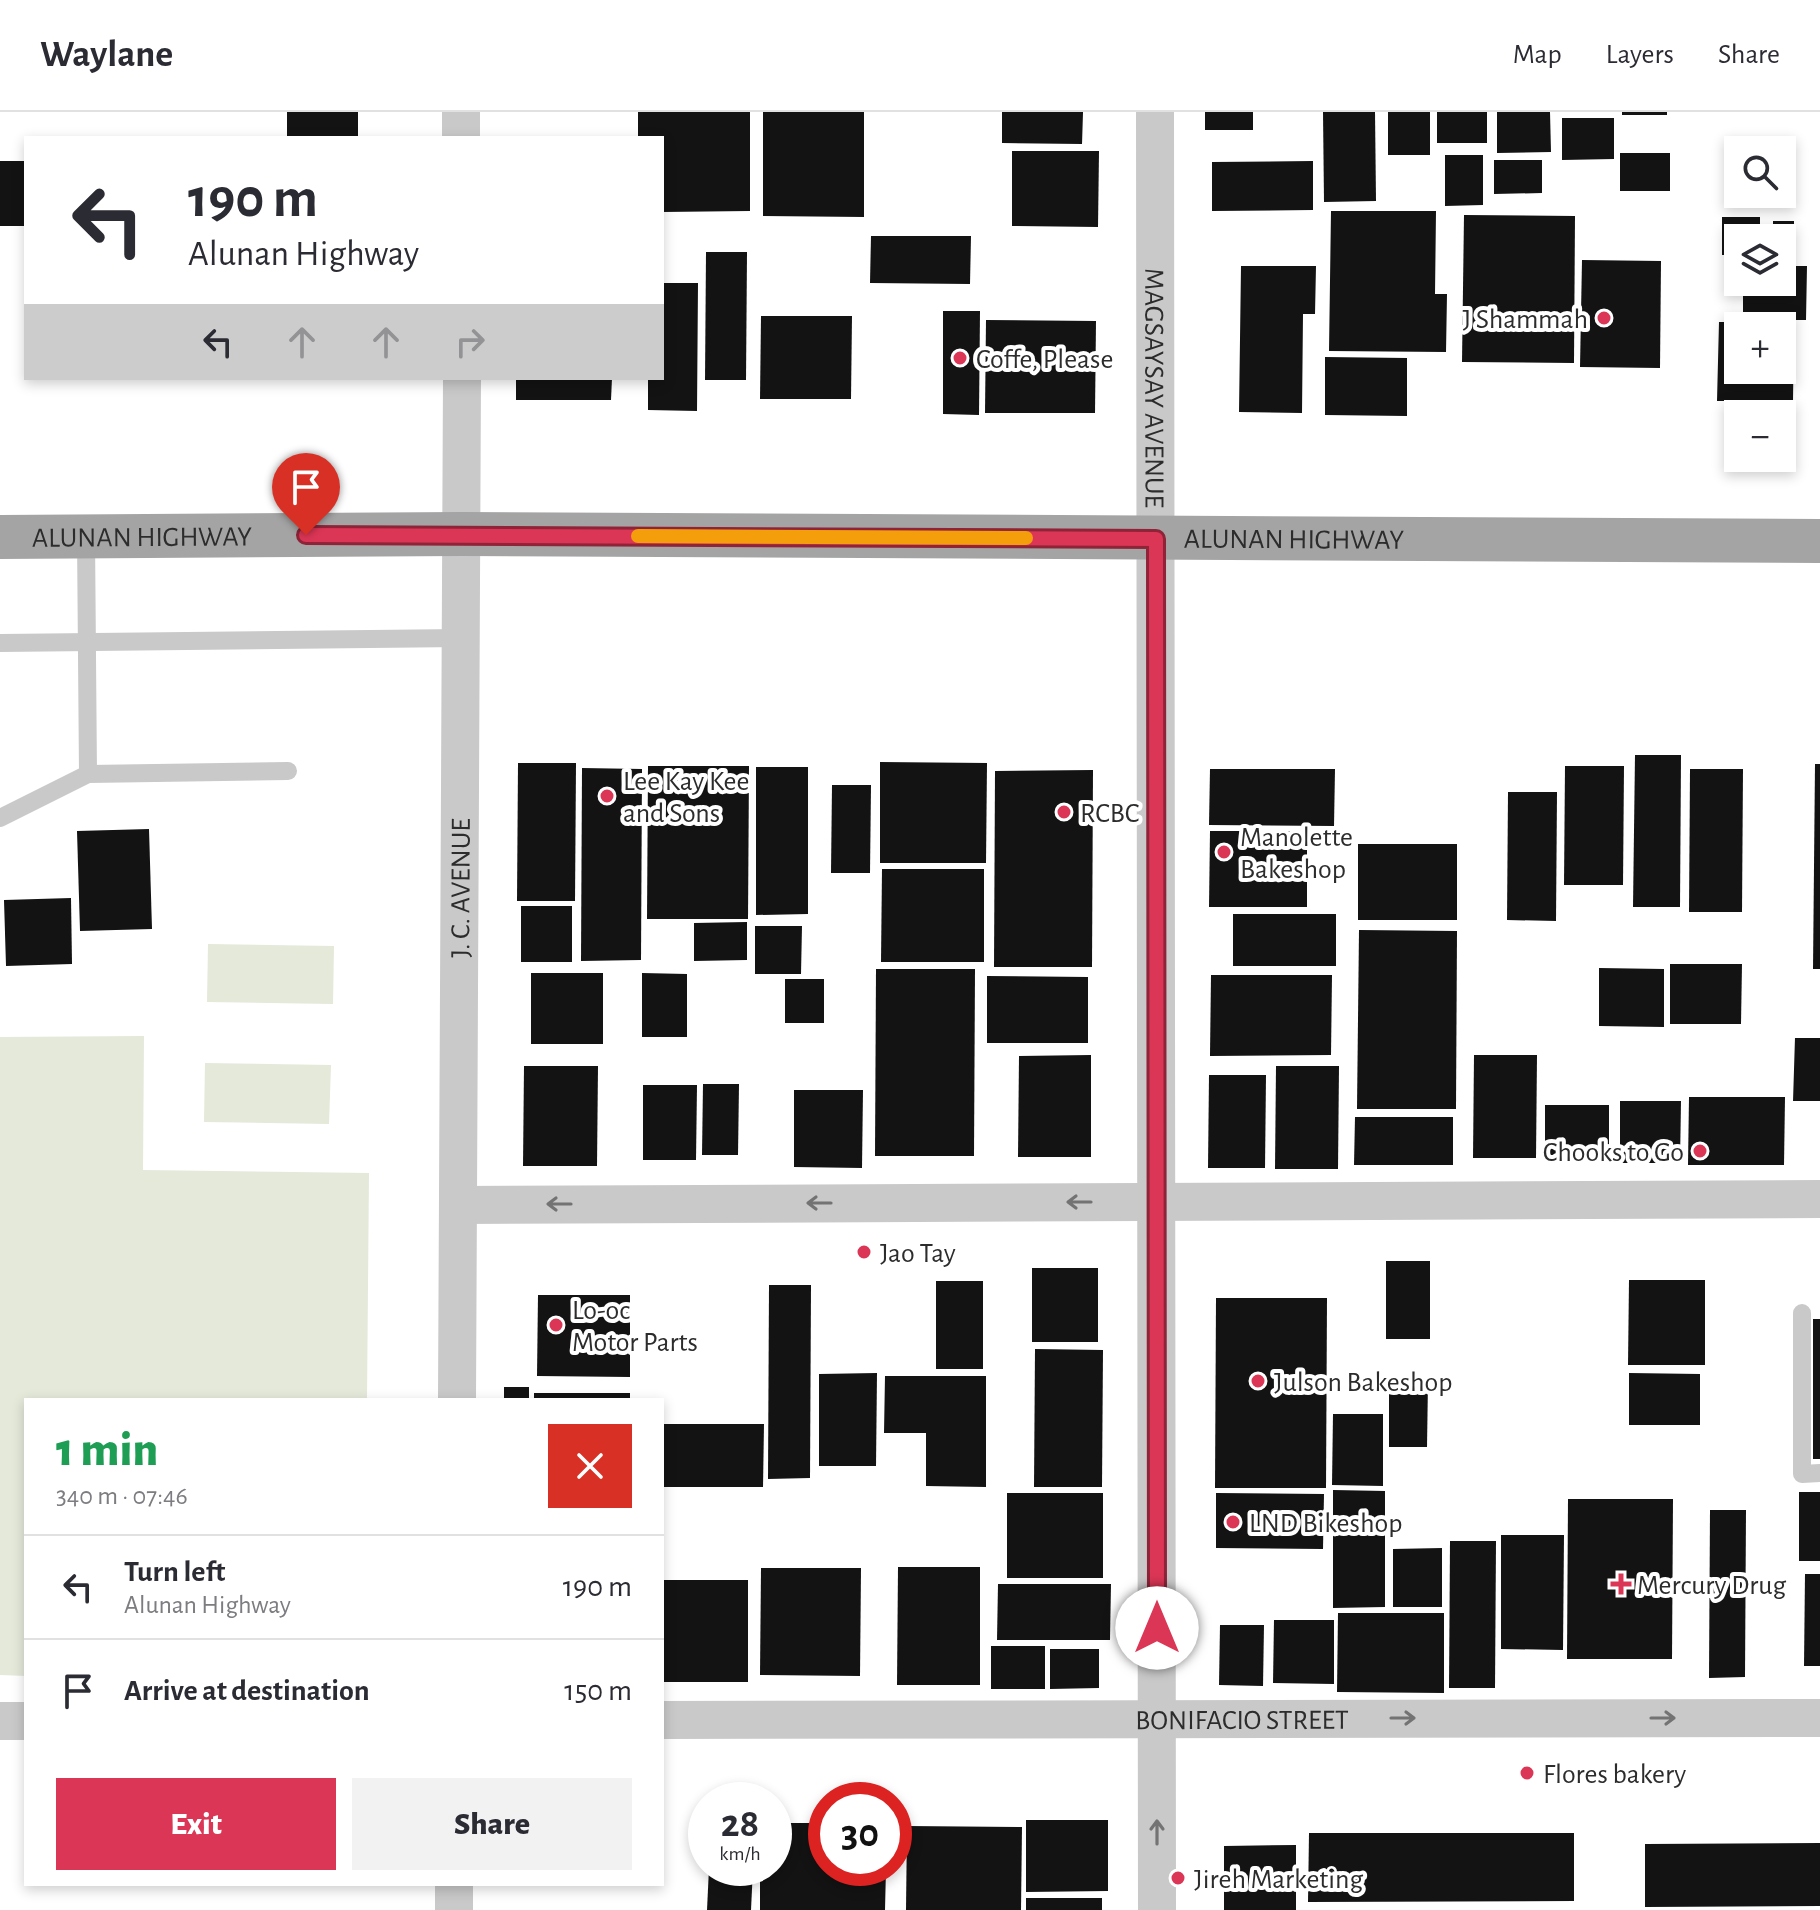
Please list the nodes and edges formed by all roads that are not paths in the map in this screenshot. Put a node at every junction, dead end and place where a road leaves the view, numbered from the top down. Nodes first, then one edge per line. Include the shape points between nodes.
1 (461, 112) edge
2 (1155, 112) edge
3 (461, 136) edge
4 (462, 380) edge
5 (462, 534) junction
6 (86, 536) junction
7 (0, 537) edge
8 (1156, 539) junction
9 (1820, 541) edge
10 (462, 638) junction
11 (87, 642) junction
12 (0, 643) edge
13 (288, 771) dead end
14 (88, 774) junction
15 (0, 818) edge
16 (1820, 1199) edge
17 (1157, 1201) junction
18 (458, 1205) junction
19 (1802, 1313) dead end
20 (457, 1398) edge
21 (1820, 1473) edge
22 (1820, 1718) edge
23 (1157, 1719) junction
24 (664, 1720) edge
25 (0, 1721) edge
26 (24, 1721) edge
27 (454, 1886) edge
28 (454, 1910) edge
29 (1157, 1910) edge

1 - 3 street
2 - 8 street, MAGSAYSAY AVENUE
4 - 5 street, J. C. AVENUE
5 - 6 main road, ALUNAN HIGHWAY
5 - 8 main road, ALUNAN HIGHWAY
5 - 10 street, J. C. AVENUE
6 - 7 main road, ALUNAN HIGHWAY
6 - 11 lane
8 - 9 main road, ALUNAN HIGHWAY
8 - 17 street, MAGSAYSAY AVENUE
10 - 11 lane
10 - 18 street, J. C. AVENUE
11 - 12 lane
11 - 14 lane
13 - 14 lane
14 - 15 lane
16 - 17 street
17 -> 18 street
17 - 23 street, MAGSAYSAY AVENUE
18 - 20 street, J. C. AVENUE
19 - 21 lane via 1802,1474
23 -> 22 street, BONIFACIO STREET
23 - 24 street, BONIFACIO STREET
29 -> 23 street, MAGSAYSAY AVENUE
25 - 26 street
27 - 28 street

